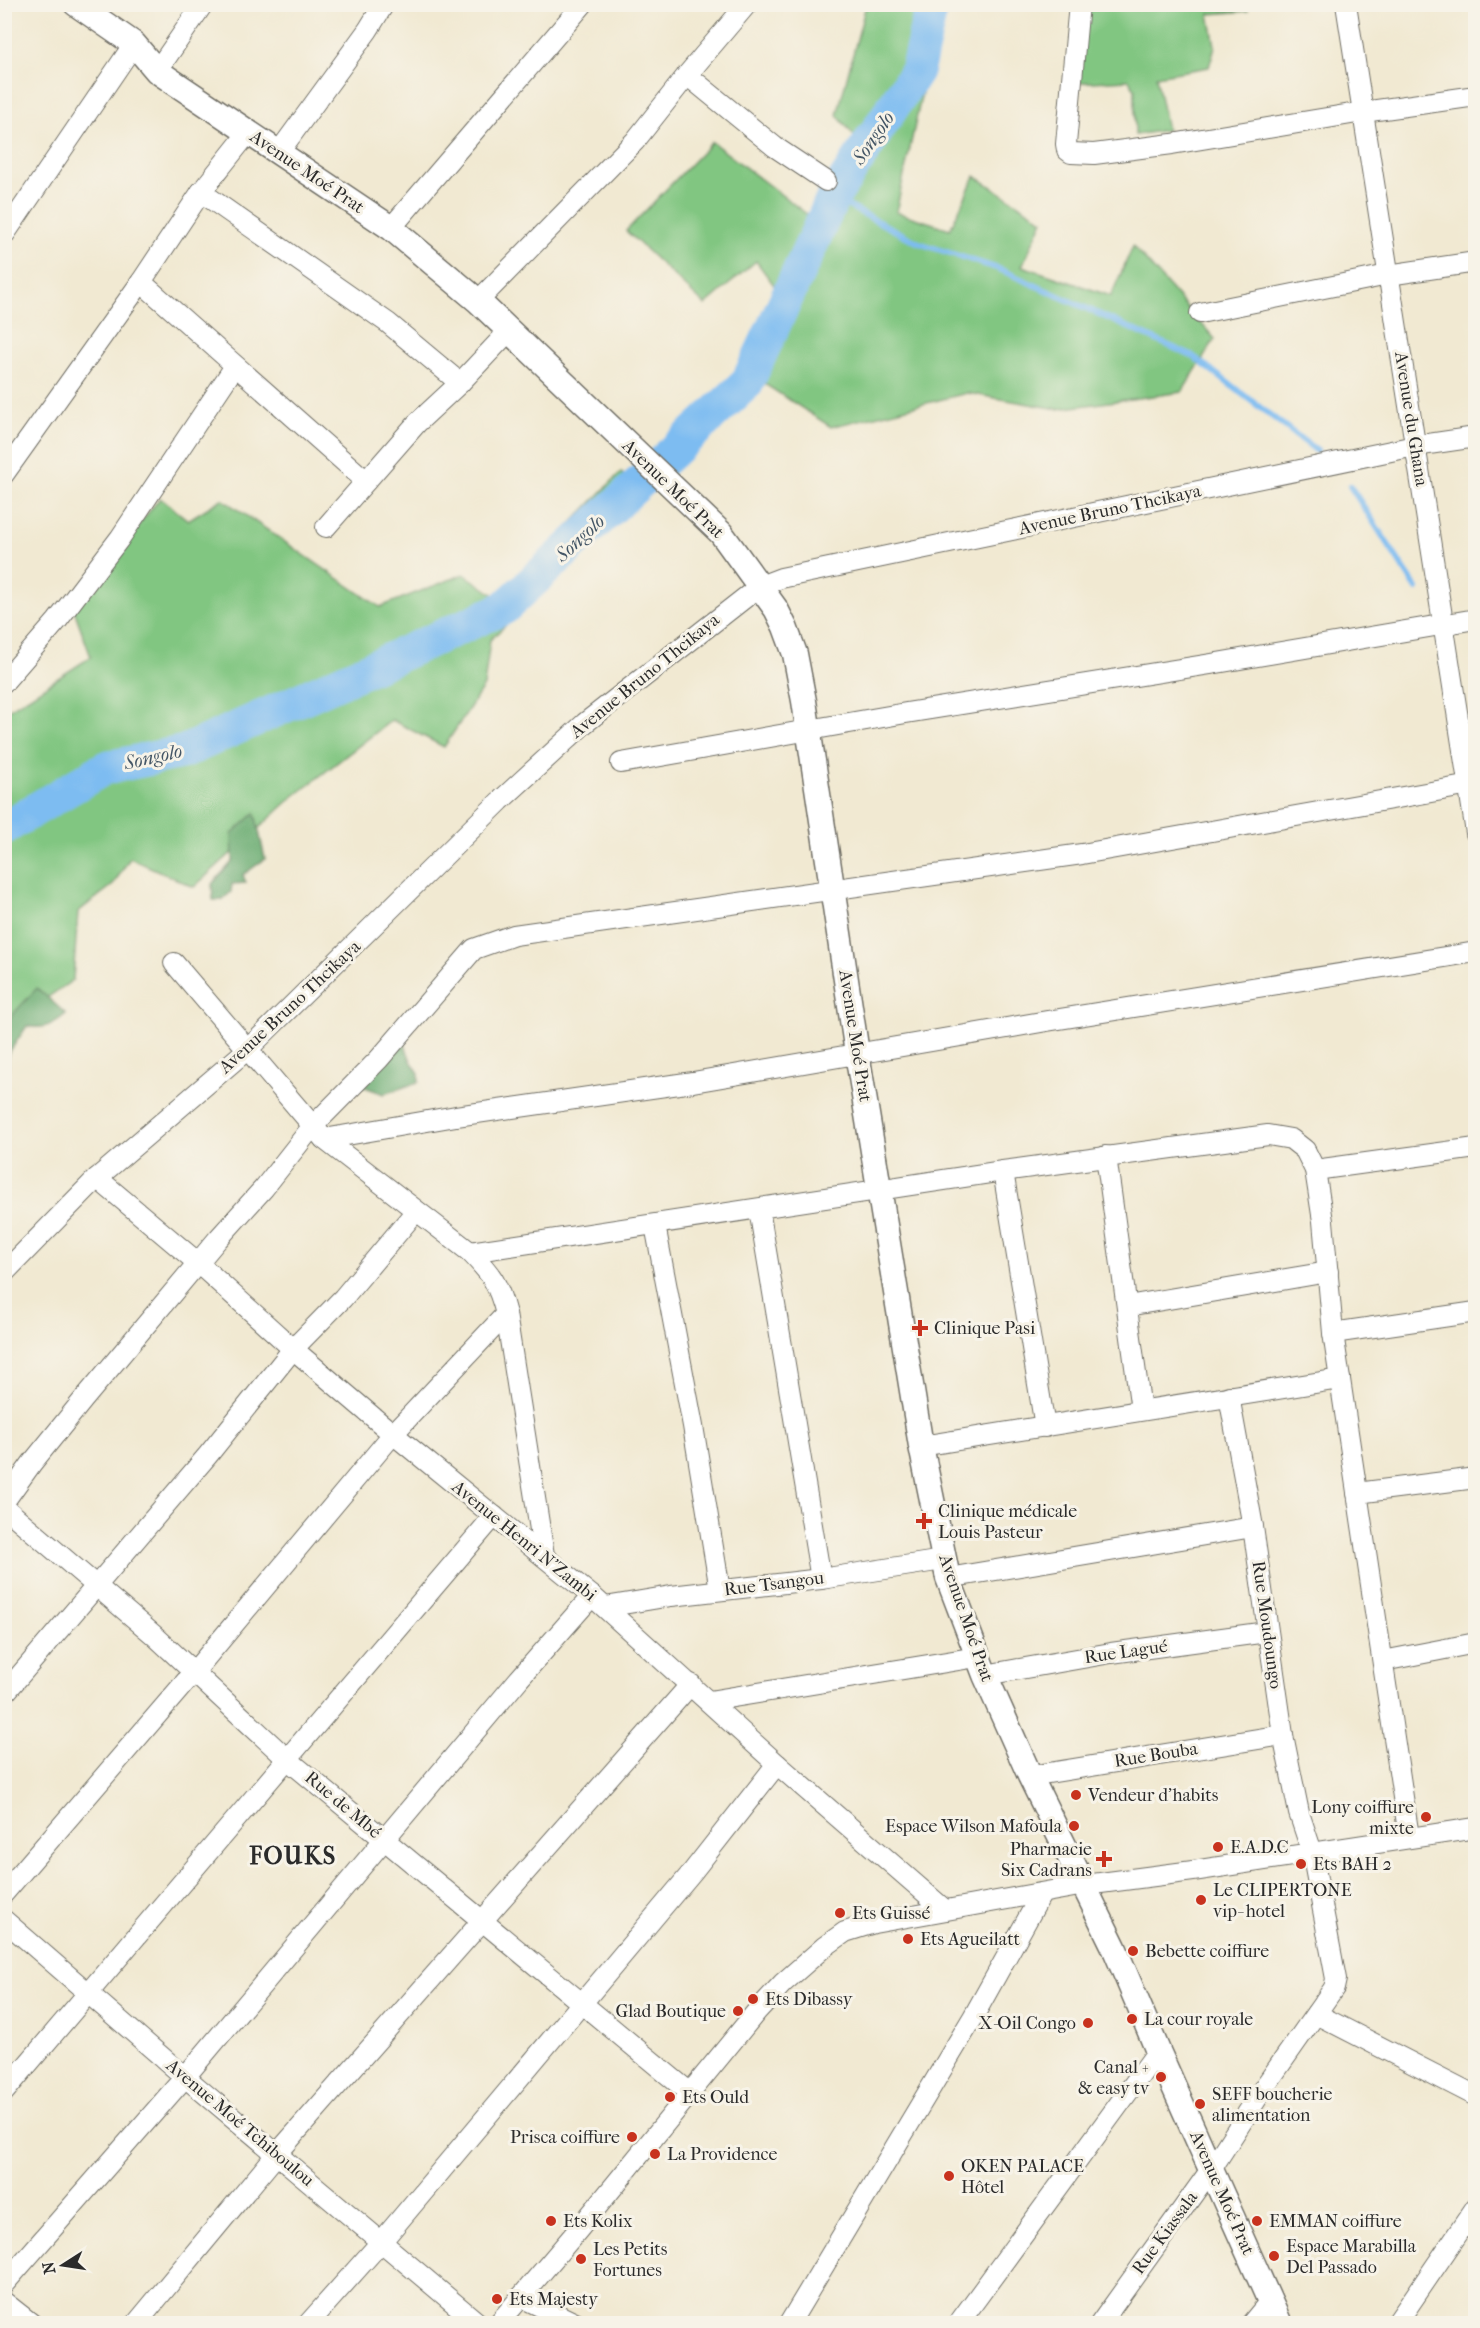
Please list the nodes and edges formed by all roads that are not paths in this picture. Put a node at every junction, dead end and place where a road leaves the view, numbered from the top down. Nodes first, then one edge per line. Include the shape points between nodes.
1 (76, 4) edge
2 (203, 4) edge
3 (384, 4) edge
4 (583, 4) edge
5 (747, 4) edge
6 (1079, 4) edge
7 (1346, 4) edge
8 (134, 44) junction
9 (157, 71) junction
10 (687, 75) junction
11 (1476, 96) edge
12 (1363, 112) junction
13 (248, 133) junction
14 (279, 152) junction
15 (826, 181) dead end
16 (201, 192) junction
17 (391, 228) junction
18 (4, 235) edge
19 (1476, 262) edge
20 (1388, 274) junction
21 (141, 282) junction
22 (478, 301) junction
23 (1200, 312) dead end
24 (509, 331) junction
25 (236, 366) junction
26 (460, 383) junction
27 (1476, 437) edge
28 (1415, 446) junction
29 (4, 474) edge
30 (366, 481) junction
31 (326, 527) dead end
32 (760, 586) junction
33 (1476, 620) edge
34 (1443, 624) junction
35 (4, 682) edge
36 (808, 730) junction
37 (621, 763) dead end
38 (1472, 784) edge
39 (1476, 833) edge
40 (832, 890) junction
41 (1476, 952) edge
42 (174, 963) dead end
43 (248, 1049) junction
44 (856, 1053) junction
45 (318, 1133) junction
46 (1476, 1148) edge
47 (1106, 1156) junction
48 (1316, 1170) junction
49 (1003, 1171) junction
50 (97, 1178) junction
51 (881, 1190) junction
52 (759, 1209) junction
53 (416, 1211) junction
54 (655, 1225) junction
55 (470, 1252) junction
56 (198, 1263) junction
57 (1328, 1272) junction
58 (4, 1274) edge
59 (1127, 1306) junction
60 (1476, 1312) edge
61 (506, 1314) junction
62 (1333, 1334) junction
63 (293, 1349) junction
64 (1340, 1379) junction
65 (1229, 1396) junction
66 (1141, 1410) junction
67 (1045, 1427) junction
68 (393, 1434) junction
69 (921, 1446) junction
70 (1476, 1478) edge
71 (1357, 1493) junction
72 (4, 1502) edge
73 (4, 1507) edge
74 (494, 1516) junction
75 (1253, 1527) junction
76 (544, 1555) junction
77 (946, 1569) junction
78 (821, 1579) junction
79 (96, 1585) junction
80 (720, 1590) junction
81 (599, 1601) junction
82 (1268, 1632) junction
83 (1476, 1643) edge
84 (1383, 1661) junction
85 (981, 1666) junction
86 (194, 1672) junction
87 (691, 1684) junction
88 (4, 1694) edge
89 (710, 1701) junction
90 (1284, 1735) junction
91 (287, 1759) junction
92 (777, 1764) junction
93 (1030, 1776) junction
94 (1476, 1828) edge
95 (1409, 1837) junction
96 (385, 1840) junction
97 (1312, 1852) junction
98 (1085, 1885) junction
99 (4, 1893) edge
100 (1042, 1893) junction
101 (945, 1910) junction
102 (4, 1920) edge
103 (483, 1922) junction
104 (88, 1993) junction
105 (580, 2004) junction
106 (1316, 2014) junction
107 (1158, 2051) junction
108 (184, 2077) junction
109 (4, 2092) edge
110 (690, 2093) junction
111 (1476, 2096) edge
112 (276, 2155) junction
113 (1212, 2168) junction
114 (1476, 2207) edge
115 (382, 2241) junction
116 (4, 2284) edge
117 (521, 2297) junction
118 (1270, 2301) junction
119 (4, 2302) edge
120 (32, 2324) edge
121 (136, 2324) edge
122 (308, 2324) edge
123 (479, 2324) edge
124 (498, 2324) edge
125 (577, 2324) edge
126 (789, 2324) edge
127 (958, 2324) edge
128 (1100, 2324) edge
129 (1251, 2324) edge
130 (1280, 2324) edge
131 (1396, 2324) edge

1 - 8 street, Avenue Moé Prat
2 - 9 street
3 - 14 street
4 - 17 street
5 - 10 street
6 - 12 street via 1067,150 1071,153 1150,147
7 - 12 street, Avenue du Ghana
8 - 9 street, Avenue Moé Prat
8 - 18 street
9 - 13 street, Avenue Moé Prat
10 - 15 street via 775,147
10 - 22 street via 635,141
11 - 12 street
12 - 20 street, Avenue du Ghana
13 - 14 street, Avenue Moé Prat
13 - 16 street
14 - 17 street, Avenue Moé Prat
16 - 21 street
16 - 26 street via 388,323
17 - 22 street, Avenue Moé Prat
19 - 20 street
20 - 23 street
20 - 28 street, Avenue du Ghana
21 - 25 street
21 - 29 street
22 - 24 street, Avenue Moé Prat
24 - 26 street
24 - 32 street, Avenue Moé Prat via 721,533
25 - 30 street
25 - 35 street via 120,538 57,621
26 - 30 street via 417,423
27 - 28 street, Avenue Bruno Thcikaya
28 - 32 street, Avenue Bruno Thcikaya via 780,578
28 - 34 street, Avenue du Ghana
30 - 31 street
32 - 36 street, Avenue Moé Prat via 776,609 795,654
32 - 43 street, Avenue Bruno Thcikaya via 585,723 500,801
33 - 34 street
34 - 36 street
34 - 38 street, Avenue du Ghana
36 - 37 street
36 - 40 street, Avenue Moé Prat
38 - 39 street, Avenue du Ghana
38 - 40 street via 1082,854
40 - 44 street, Avenue Moé Prat
40 - 45 street via 514,935 474,949
41 - 44 street
42 - 43 street
43 - 45 street
43 - 50 street, Avenue Bruno Thcikaya
44 - 45 street via 693,1082
44 - 51 street, Avenue Moé Prat
45 - 53 street
45 - 56 street
46 - 48 street
47 - 48 street via 1268,1135 1291,1139 1305,1150
47 - 49 street
47 - 59 street
48 - 57 street
49 - 51 street
49 - 67 street
50 - 56 street, Avenue Henri N'Zambi
50 - 58 street, Avenue Bruno Thcikaya
51 - 52 street
51 - 69 street, Avenue Moé Prat
52 - 54 street
52 - 78 street
53 - 55 street
53 - 63 street via 343,1298
54 - 55 street
54 - 80 street
55 - 61 street via 491,1274
56 - 63 street, Avenue Henri N'Zambi
56 - 72 street via 39,1454
57 - 59 street
57 - 62 street
59 - 66 street
60 - 62 street
61 - 68 street
61 - 76 street
62 - 64 street
63 - 68 street, Avenue Henri N'Zambi
63 - 79 street
64 - 65 street
64 - 71 street
65 - 66 street
65 - 75 street, Rue Moudoungo
66 - 67 street
67 - 69 street
68 - 74 street, Avenue Henri N'Zambi
68 - 86 street
69 - 77 street, Avenue Moé Prat
70 - 71 street
71 - 84 street
73 - 79 street, Rue de Mbé
74 - 76 street, Avenue Henri N'Zambi
74 - 91 street
75 - 77 street, Rue Tsangou
75 - 82 street, Rue Moudoungo
76 - 81 street, Avenue Henri N'Zambi
77 - 78 street, Rue Tsangou
77 - 85 street, Avenue Moé Prat
78 - 80 street, Rue Tsangou
79 - 86 street, Rue de Mbé
79 - 88 street
80 - 81 street, Rue Tsangou
81 - 87 street, Avenue Henri N'Zambi
81 - 96 street via 512,1688
82 - 85 street, Rue Lagué
82 - 90 street, Rue Moudoungo
83 - 84 street
84 - 95 street
85 - 89 street, Rue Lagué
85 - 93 street, Avenue Moé Prat
86 - 91 street, Rue de Mbé
86 - 99 street
87 - 89 street, Avenue Henri N'Zambi
87 - 103 street
89 - 92 street, Avenue Henri N'Zambi
90 - 93 street, Rue Bouba
90 - 97 street, Rue Moudoungo via 1299,1813
91 - 96 street, Rue de Mbé
91 - 104 street
92 - 101 street, Avenue Henri N'Zambi
92 - 105 street
93 - 98 street, Avenue Moé Prat
94 - 95 street
95 - 97 street
96 - 103 street, Rue de Mbé
96 - 108 street
97 - 98 street
97 - 106 street, Rue Kiassala via 1336,1979
98 - 100 street
98 - 107 street, Avenue Moé Prat
100 - 101 street
100 - 126 street via 972,2019
101 - 110 street via 845,1932 783,1983
102 - 104 street, Avenue Moé Tchiboulou
103 - 105 street, Rue de Mbé
103 - 112 street
104 - 108 street, Avenue Moé Tchiboulou
104 - 109 street
105 - 110 street, Rue de Mbé
105 - 115 street
106 - 111 street
106 - 113 street, Rue Kiassala
107 - 113 street, Avenue Moé Prat
107 - 127 street
108 - 112 street, Avenue Moé Tchiboulou
108 - 116 street
110 - 117 street
112 - 115 street, Avenue Moé Tchiboulou
112 - 121 street
113 - 118 street, Avenue Moé Prat
113 - 128 street, Rue Kiassala
114 - 131 street
115 - 122 street
115 - 123 street, Avenue Moé Tchiboulou
117 - 124 street
117 - 125 street
118 - 129 street
118 - 130 street, Avenue Moé Prat
119 - 120 street

